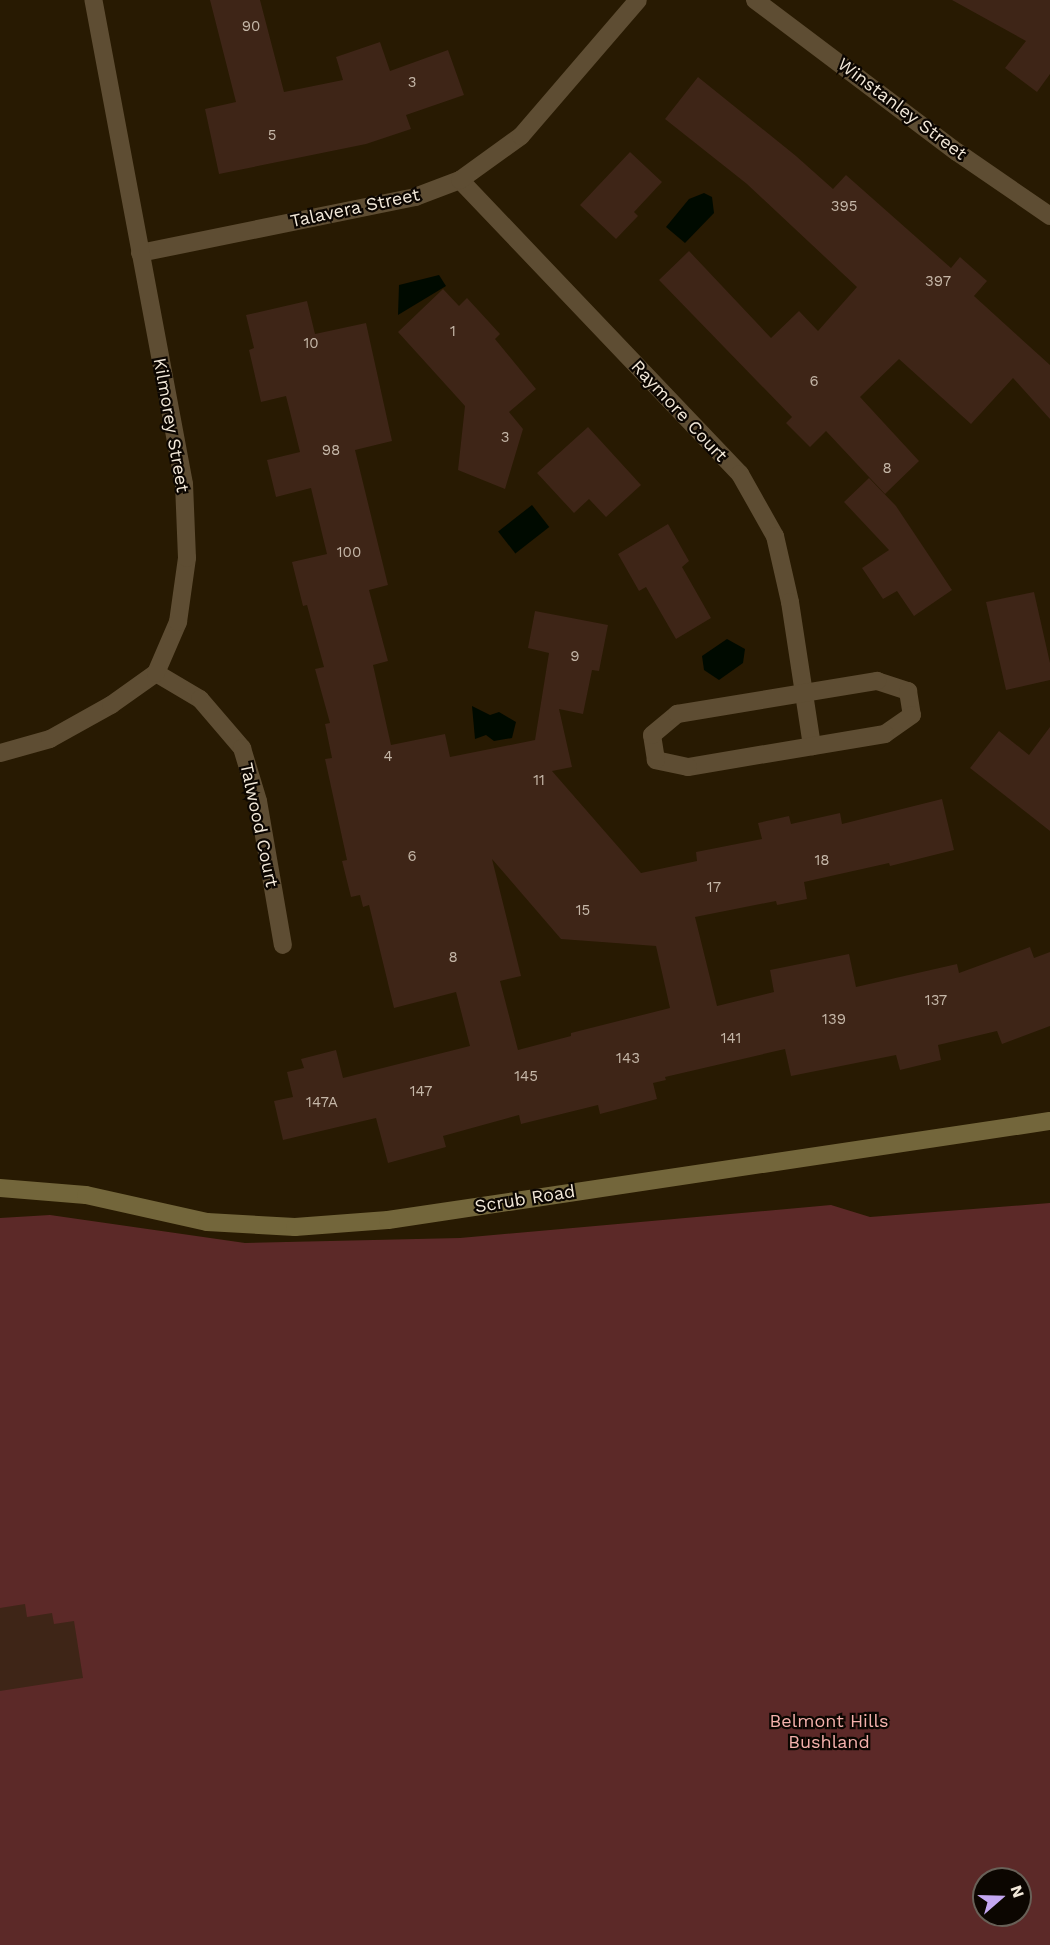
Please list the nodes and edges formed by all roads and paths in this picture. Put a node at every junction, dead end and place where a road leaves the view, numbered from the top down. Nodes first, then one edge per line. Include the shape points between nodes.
1 (93, 0) edge
2 (638, 0) edge
3 (755, 0) edge
4 (460, 180) junction
5 (1050, 216) edge
6 (140, 253) junction
7 (156, 673) junction
8 (804, 693) junction
9 (812, 746) junction
10 (0, 753) edge
11 (283, 945) dead end
12 (1050, 1121) edge
13 (0, 1188) edge

1 - 6 street, Kilmorey Street
2 - 4 street, Talavera Street via 520,136
3 - 5 street, Winstanley Street via 957,152
4 - 6 street, Talavera Street via 415,197
4 - 8 street, Raymore Court via 740,474 775,536
6 - 7 street, Kilmorey Street via 184,484 187,558 178,622
7 - 10 street via 111,705 50,739
7 - 11 street, Talwood Court via 200,699 242,748 258,801
8 - 9 street, Raymore Court
8 - 9 street via 878,681 908,691 912,715 885,734
8 - 9 street via 677,714 652,735 656,760 688,767
12 - 13 main road, Scrub Road via 388,1220 295,1227 207,1222 86,1195

